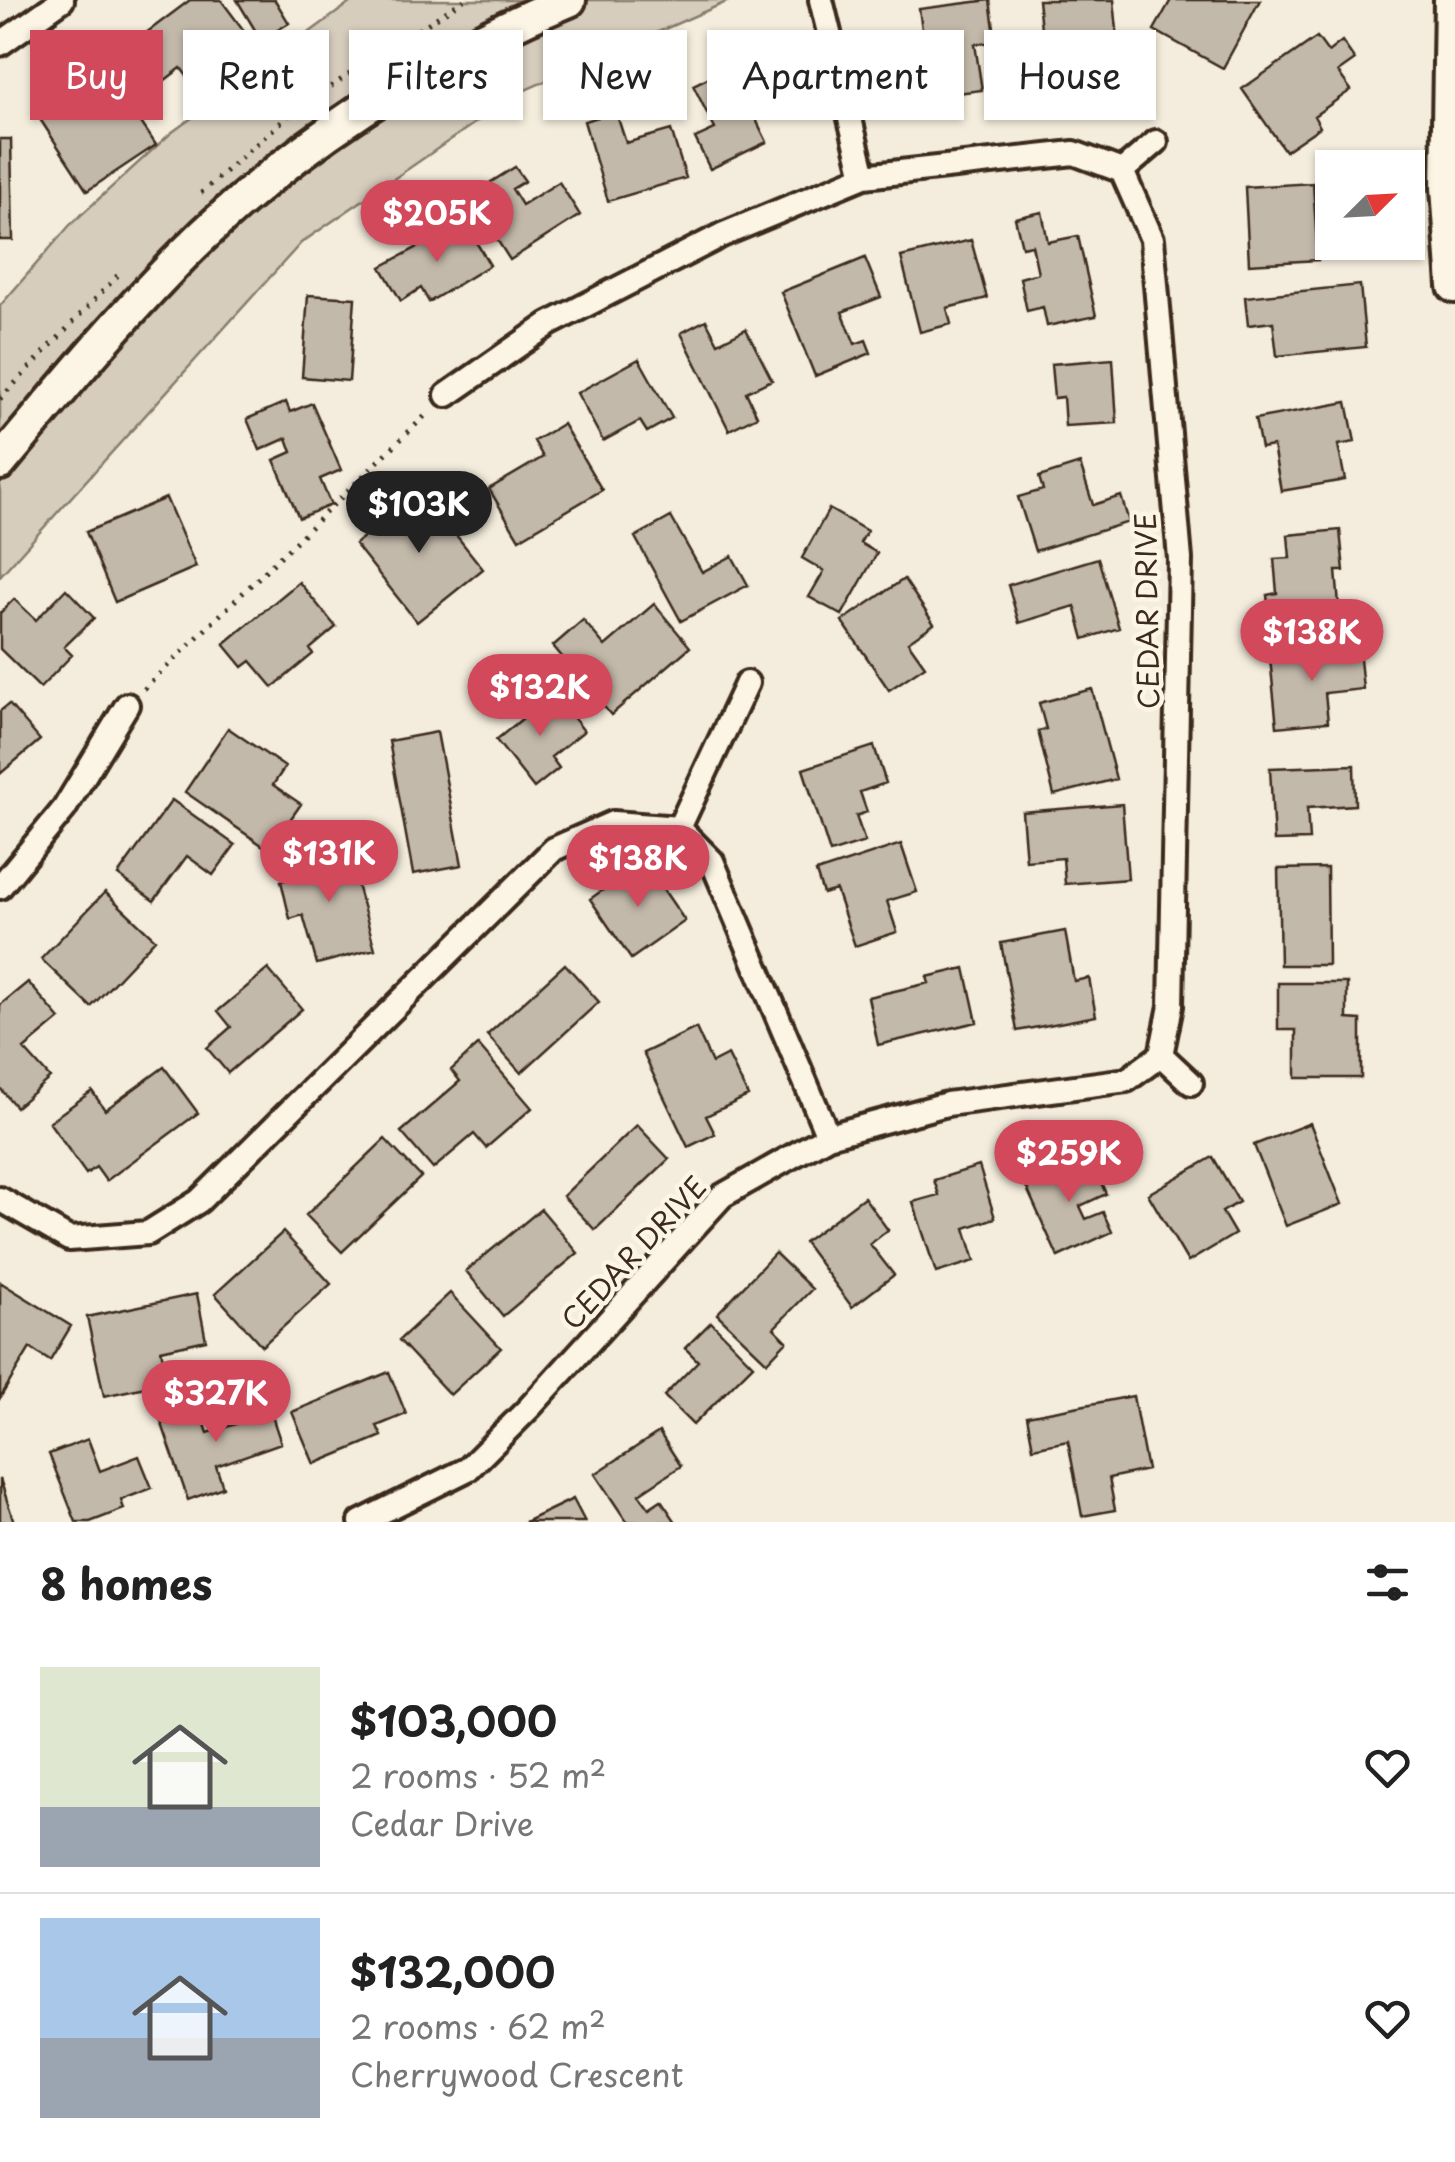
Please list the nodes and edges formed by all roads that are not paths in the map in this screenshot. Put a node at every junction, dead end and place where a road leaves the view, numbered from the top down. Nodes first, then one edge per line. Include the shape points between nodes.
1 (62, 0) edge
2 (821, 0) edge
3 (1451, 0) edge
4 (560, 2) edge
5 (0, 44) edge
6 (1156, 142) dead end
7 (1122, 171) junction
8 (864, 176) junction
9 (1455, 286) edge
10 (447, 395) road end
11 (0, 463) edge
12 (747, 683) dead end
13 (127, 705) road end
14 (679, 828) junction
15 (0, 888) edge
16 (1160, 1056) junction
17 (1192, 1083) dead end
18 (828, 1136) junction
19 (0, 1198) edge
20 (361, 1522) edge

1 - 5 street
2 - 8 street
3 - 9 main road via 1448,188
4 - 11 main road via 362,112 248,196 100,341
6 - 7 street
7 - 8 street via 1074,153
7 - 16 street, CEDAR DRIVE via 1152,239 1180,559 1172,1006
8 - 10 street via 722,235 549,324
12 - 14 street
13 - 15 street via 64,809
14 - 18 street via 712,861
14 - 19 street via 613,824 554,849 199,1200 148,1233 69,1239
16 - 17 street
16 - 18 street, CEDAR DRIVE via 1127,1080 947,1104
18 - 20 street, CEDAR DRIVE via 722,1196 468,1469

